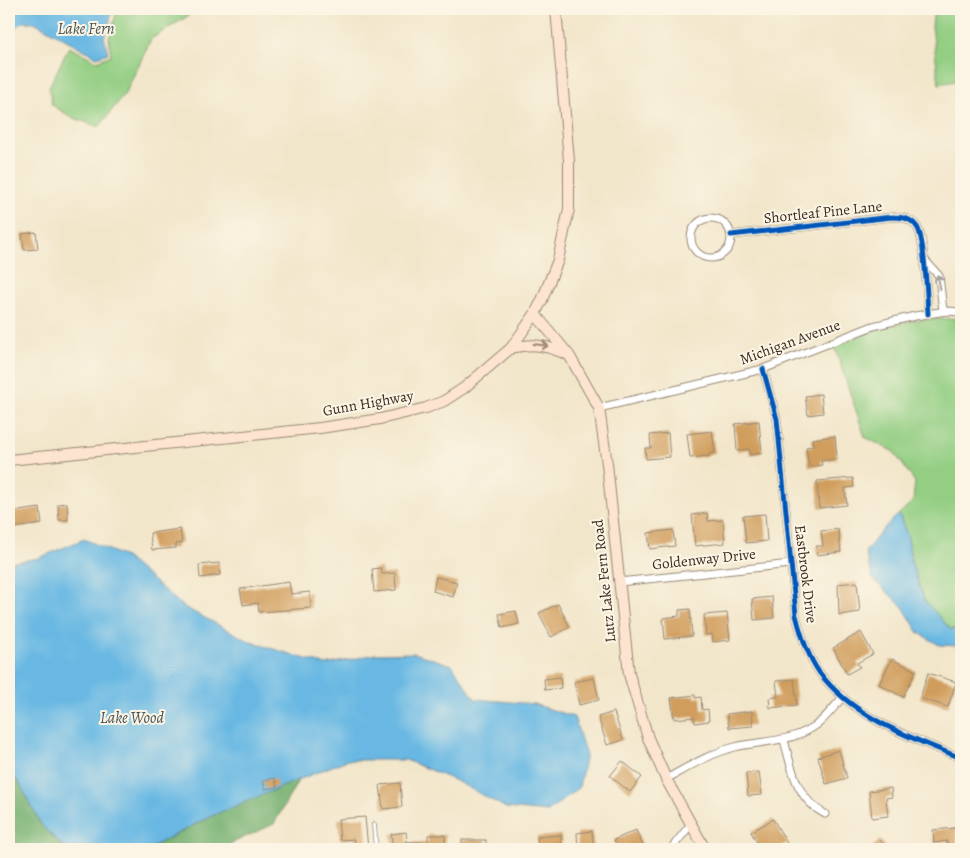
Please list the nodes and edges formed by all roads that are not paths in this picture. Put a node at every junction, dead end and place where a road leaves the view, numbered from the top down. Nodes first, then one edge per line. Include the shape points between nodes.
1 (556, 9) edge
2 (731, 235) junction
3 (924, 258) junction
4 (943, 311) junction
5 (961, 312) edge
6 (535, 314) junction
7 (928, 314) junction
8 (511, 348) junction
9 (569, 355) junction
10 (764, 369) junction
11 (599, 408) junction
12 (9, 460) edge
13 (791, 564) junction
14 (619, 582) junction
15 (842, 698) junction
16 (784, 740) junction
17 (961, 758) edge
18 (666, 779) junction
19 (825, 814) dead end
20 (691, 824) junction
21 (374, 825) dead end
22 (376, 849) edge
23 (671, 849) edge
24 (705, 849) edge

1 - 6 main road, Gunn Highway via 570,161 569,209 558,260
2 - 2 street via 724,253 712,258 696,250 691,238 695,225 713,218 725,223
2 - 3 street, Shortleaf Pine Lane via 901,217 913,222 919,231
4 -> 3 street, Shortleaf Pine Lane via 939,276
3 - 7 street, Shortleaf Pine Lane
4 - 5 street, Michigan Avenue
4 - 7 street, Michigan Avenue
6 - 8 main road, Gunn Highway
6 - 9 main road, Lutz Lake Fern Road
7 - 10 street, Michigan Avenue via 873,326
8 -> 9 main road via 529,344 548,346
8 - 12 main road, Gunn Highway via 444,401 380,419
9 - 11 main road, Lutz Lake Fern Road
10 - 11 street, Michigan Avenue
10 - 13 street, Eastbrook Drive via 777,419
11 - 14 main road, Lutz Lake Fern Road
13 - 14 street, Goldenway Drive
13 - 15 street, Eastbrook Drive via 796,615 804,644 818,671
14 - 18 main road, Lutz Lake Fern Road via 629,674 648,738
15 - 16 street via 819,723
15 - 17 street, Eastbrook Drive via 871,717
16 - 18 street via 736,746 717,752
16 - 19 street via 804,797
18 - 20 main road, Lutz Lake Fern Road
20 - 23 street
20 - 24 main road, Lutz Lake Fern Road
21 - 22 lane

